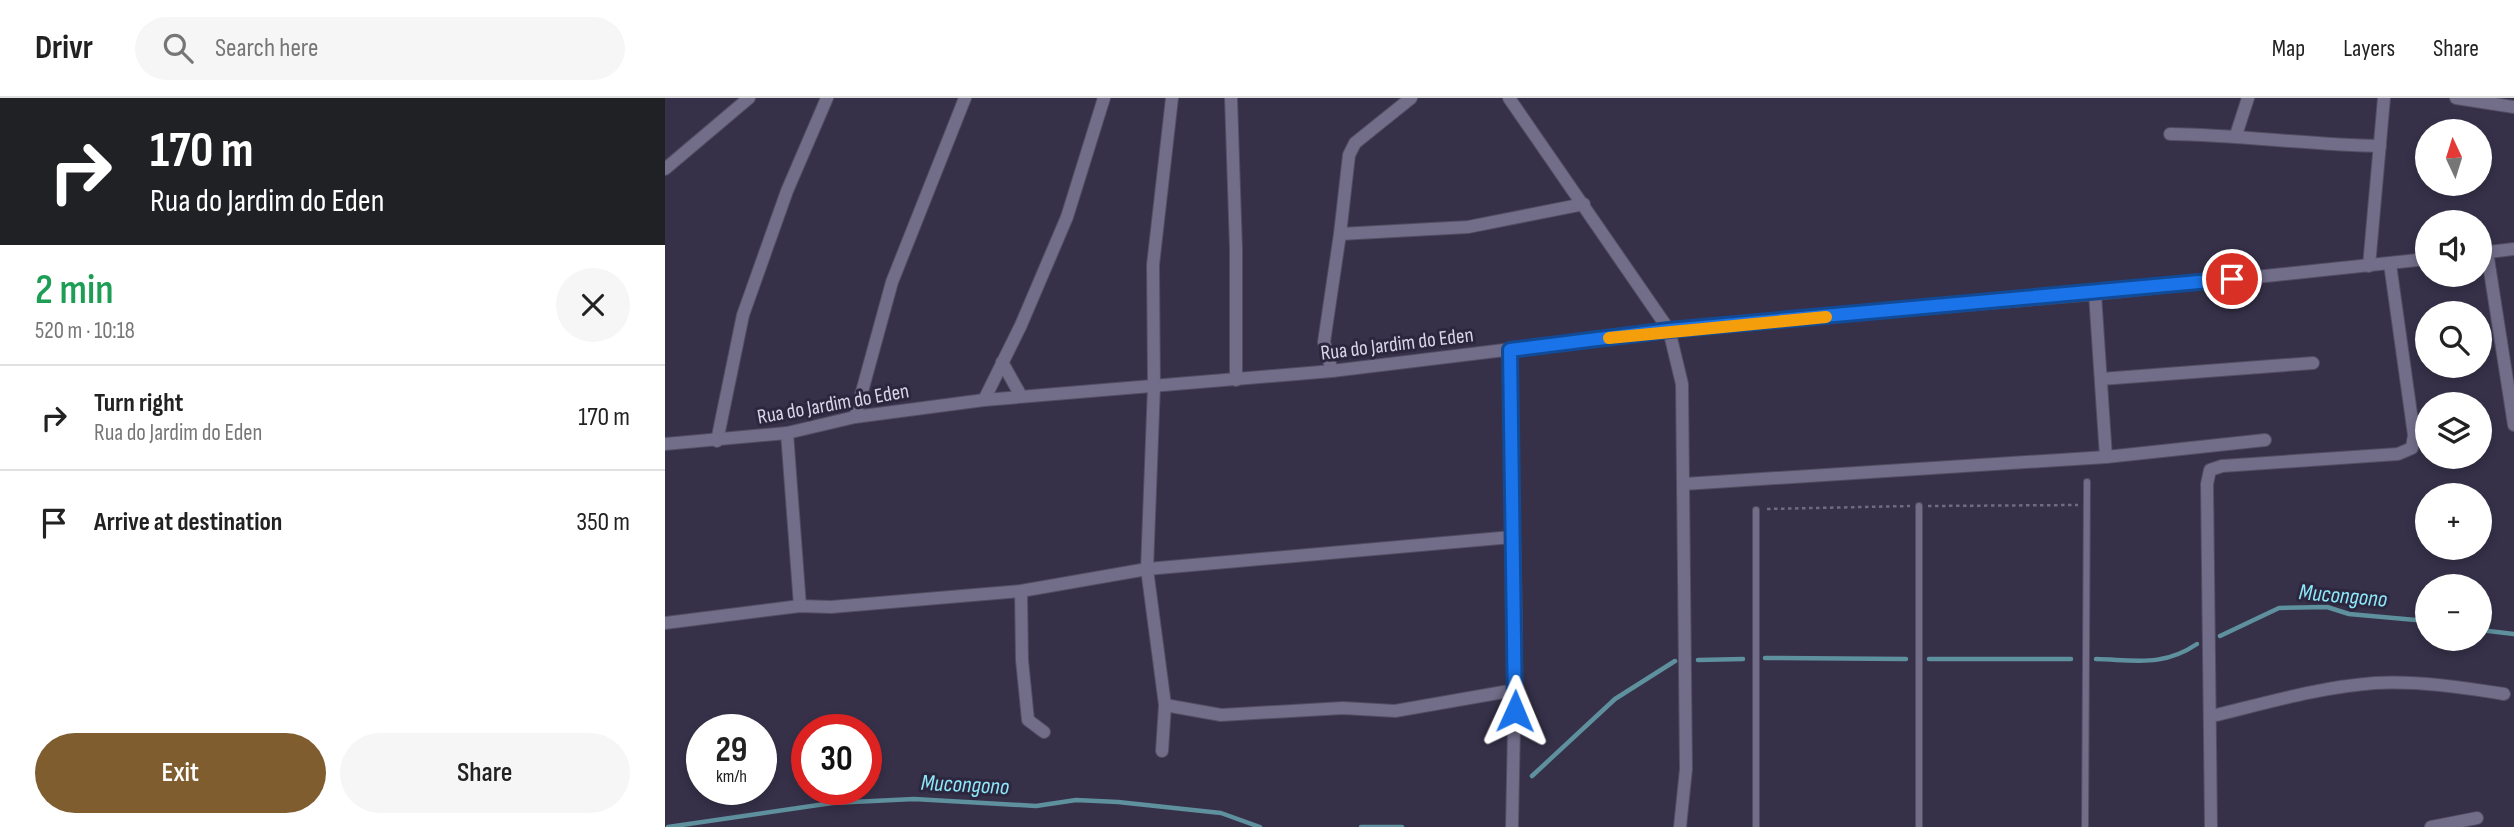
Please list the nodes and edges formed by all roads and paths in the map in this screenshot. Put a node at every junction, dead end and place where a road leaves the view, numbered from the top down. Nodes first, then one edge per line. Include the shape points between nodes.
1 (749, 98) edge
2 (827, 98) edge
3 (965, 98) edge
4 (1104, 98) edge
5 (1172, 98) edge
6 (1231, 98) edge
7 (1411, 98) edge
8 (1509, 98) edge
9 (2248, 98) edge
10 (2384, 98) edge
11 (2456, 98) edge
12 (2514, 107) edge
13 (2170, 134) dead end
14 (2236, 135) junction
15 (2380, 146) junction
16 (665, 169) edge
17 (1584, 204) junction
18 (1340, 234) junction
19 (2514, 249) edge
20 (2492, 251) edge
21 (2415, 261) edge
22 (2390, 264) junction
23 (2369, 266) junction
24 (2489, 287) edge
25 (2095, 293) junction
26 (1669, 330) junction
27 (1510, 350) junction
28 (1002, 362) junction
29 (2313, 363) dead end
30 (1332, 371) junction
31 (2101, 379) junction
32 (1236, 380) junction
33 (1154, 386) junction
34 (1021, 396) junction
35 (984, 400) junction
36 (855, 417) junction
37 (2514, 425) edge
38 (787, 433) junction
39 (2265, 440) dead end
40 (717, 441) junction
41 (665, 444) edge
42 (2106, 457) junction
43 (2087, 482) dead end
44 (1684, 484) junction
45 (1919, 506) dead end
46 (1756, 510) dead end
47 (1512, 537) junction
48 (1147, 569) junction
49 (1021, 591) junction
50 (800, 606) junction
51 (665, 623) edge
52 (1515, 690) junction
53 (2504, 694) dead end
54 (1164, 705) junction
55 (2212, 716) junction
56 (1044, 732) dead end
57 (1162, 751) dead end
58 (2477, 818) dead end
59 (1512, 827) edge
60 (1680, 827) edge
61 (1756, 827) edge
62 (1919, 827) edge
63 (2085, 827) edge
64 (2211, 827) edge
65 (2431, 827) edge

1 - 16 street
2 - 40 street via 787,191 743,315
3 - 36 street via 892,282
4 - 28 street via 1067,216
5 - 33 street via 1153,265
6 - 32 street
7 - 18 street via 1355,143 1349,155
8 - 17 street
9 - 14 street
10 - 15 street
11 - 12 street
13 - 14 street
14 - 15 street via 2309,145
15 - 23 street
17 - 18 street via 1468,227
17 - 26 street
18 - 30 street via 1324,342
19 - 20 street
21 - 22 street, Rua do Jardim do Eden
22 - 23 street, Rua do Jardim do Eden
22 - 55 street via 2414,435 2412,448 2398,454 2210,470
23 - 25 street, Rua do Jardim do Eden
24 - 37 street
25 - 26 street, Rua do Jardim do Eden
25 - 31 street
26 - 27 street, Rua do Jardim do Eden
26 - 44 street via 1682,384
27 - 30 street, Rua do Jardim do Eden
27 - 47 street
28 - 34 street
28 - 35 street
29 - 31 street
30 - 32 street, Rua do Jardim do Eden
31 - 42 street
32 - 33 street, Rua do Jardim do Eden
33 - 34 street, Rua do Jardim do Eden
33 - 48 street
34 - 35 street, Rua do Jardim do Eden
35 - 36 street, Rua do Jardim do Eden
36 - 38 street, Rua do Jardim do Eden
38 - 40 street, Rua do Jardim do Eden
38 - 50 street
39 - 42 street
40 - 41 street, Rua do Jardim do Eden
42 - 44 street
43 - 63 lane
44 - 60 street via 1686,768
45 - 62 lane
46 - 61 lane
47 - 48 street
47 - 52 street
48 - 49 street
48 - 54 street
49 - 50 street
49 - 56 street via 1028,720
50 - 51 street
52 - 54 street via 1395,711 1343,708 1221,715
52 - 59 street
53 - 55 street via 2431,683 2375,683 2322,690
54 - 57 street
55 - 64 street
58 - 65 street

